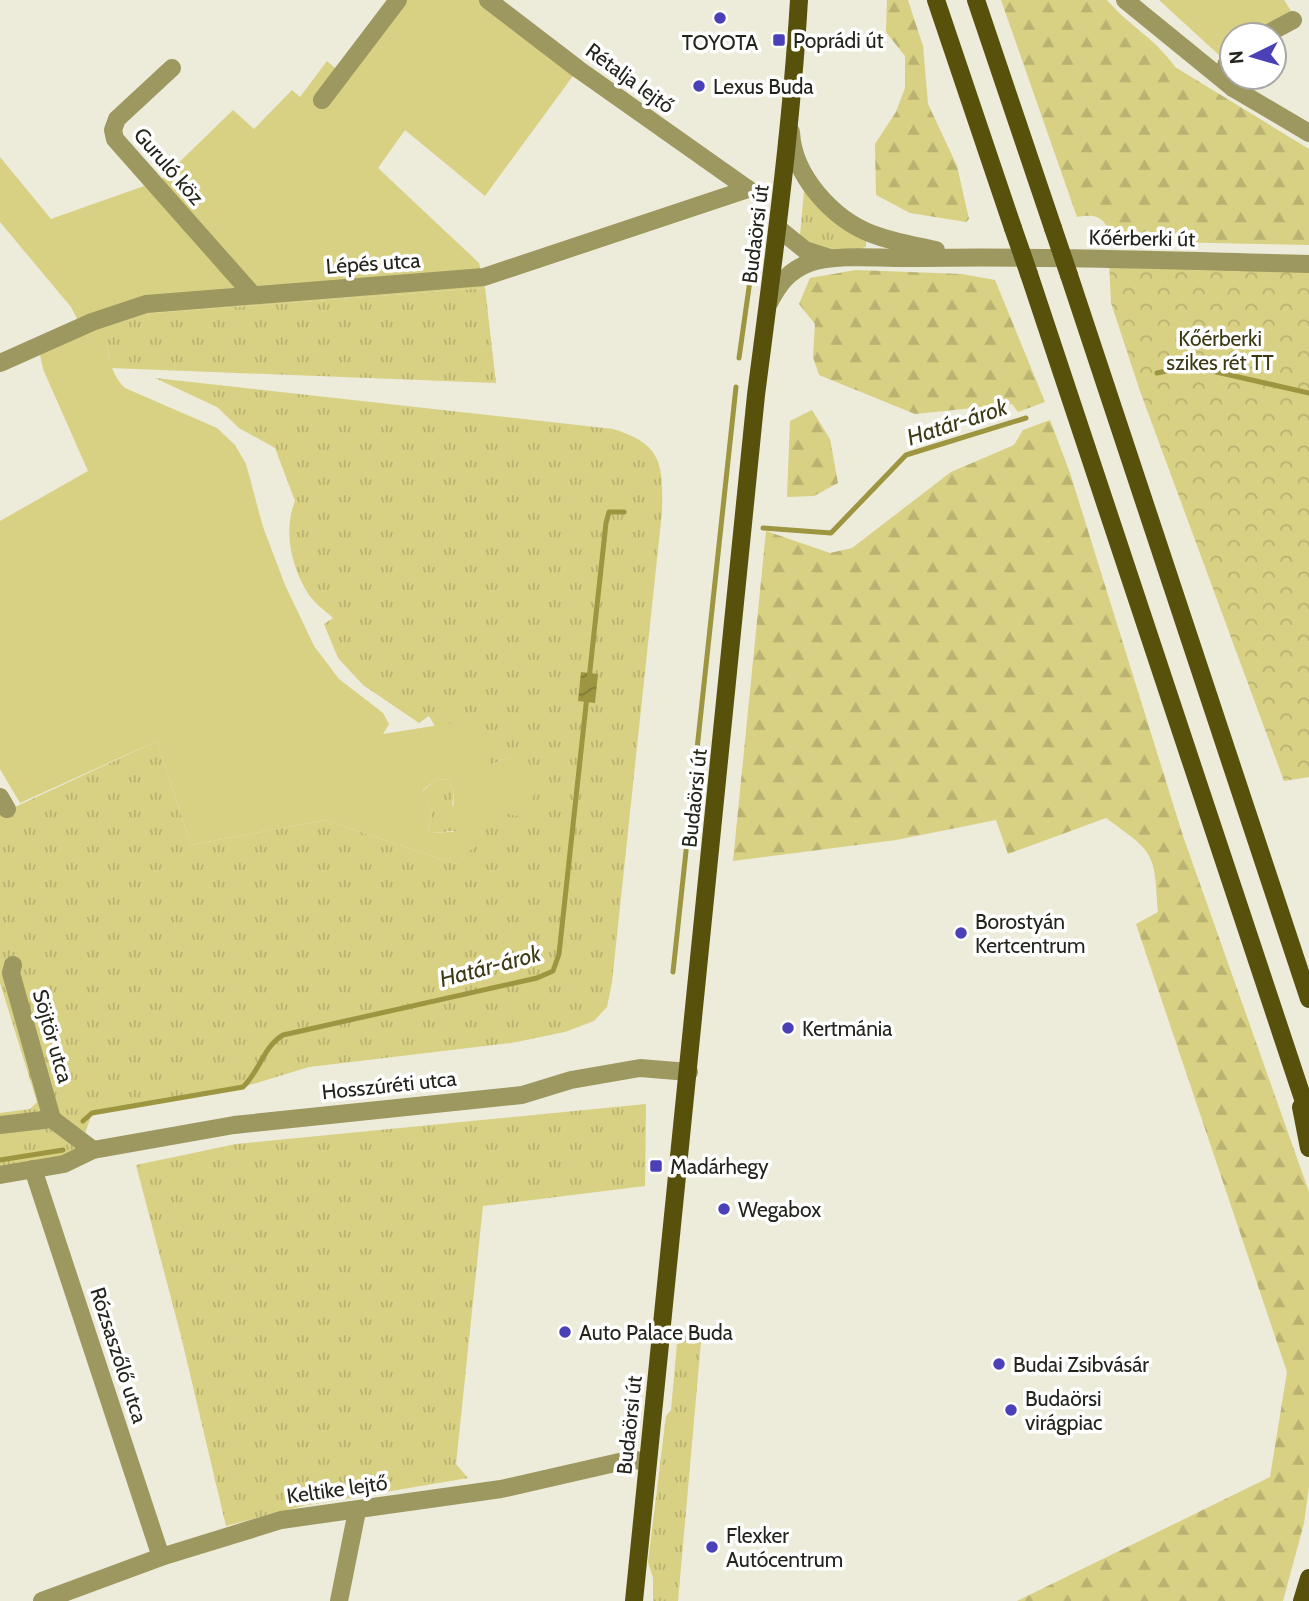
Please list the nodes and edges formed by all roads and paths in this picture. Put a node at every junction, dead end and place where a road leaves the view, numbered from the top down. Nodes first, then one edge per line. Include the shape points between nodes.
1 (398, 0) edge
2 (488, 0) edge
3 (799, 0) edge
4 (936, 0) edge
5 (976, 0) edge
6 (1125, 0) edge
7 (1293, 20) dead end
8 (1288, 23) edge
9 (172, 68) dead end
10 (1218, 76) edge
11 (1238, 91) edge
12 (322, 100) dead end
13 (791, 120) junction
14 (1309, 133) edge
15 (748, 189) joint
16 (779, 229) junction
17 (974, 257) junction
18 (839, 260) junction
19 (1309, 264) edge
20 (253, 295) junction
21 (769, 303) junction
22 (0, 363) edge
23 (13, 965) dead end
24 (1309, 999) edge
25 (689, 1072) junction
26 (1294, 1073) junction
27 (1309, 1117) edge
28 (52, 1119) junction
29 (0, 1125) edge
30 (1309, 1147) edge
31 (93, 1150) junction
32 (33, 1169) junction
33 (0, 1175) edge
34 (648, 1461) junction
35 (356, 1511) junction
36 (161, 1557) junction
37 (1309, 1578) edge
38 (42, 1601) edge
39 (339, 1601) edge
40 (634, 1601) edge
41 (1301, 1601) edge

1 - 12 street
2 - 15 street, Rétalja lejtő
3 - 13 main road, Budaörsi út
4 - 26 main road, bridge
5 - 24 main road, bridge
6 - 10 street
7 - 8 street
9 - 20 street, Guruló köz via 117,120 115,139
11 - 14 street
13 - 16 main road, Budaörsi út
13 - 17 street, Kőérberki út via 798,165 849,222 900,243
15 - 20 street, Lépés utca via 484,277
16 - 18 street, Kőérberki út via 805,250
16 - 21 main road, Budaörsi út
17 - 18 street, Kőérberki út
17 - 19 street, Kőérberki út
18 - 21 street, Kőérberki út via 811,263 794,271 781,280
20 - 22 street, Lépés utca via 146,304 92,322
21 - 25 main road, Budaörsi út
23 - 28 street, Söjtör utca via 11,973
25 - 31 street, Hosszúréti utca via 640,1068 570,1080 522,1095 261,1122
25 - 34 main road, Budaörsi út
26 - 27 main road
26 - 30 main road
28 - 29 street
28 - 31 street
31 - 32 street, Hosszúréti utca via 64,1164
32 - 33 street, Hosszúréti utca
32 - 36 street, Rózsaszőlő utca
34 - 35 street, Keltike lejtő via 628,1460 501,1489
34 - 40 main road, Budaörsi út
35 - 36 street, Keltike lejtő via 281,1520
35 - 39 street
36 - 38 street, Keltike lejtő
37 - 41 main road

